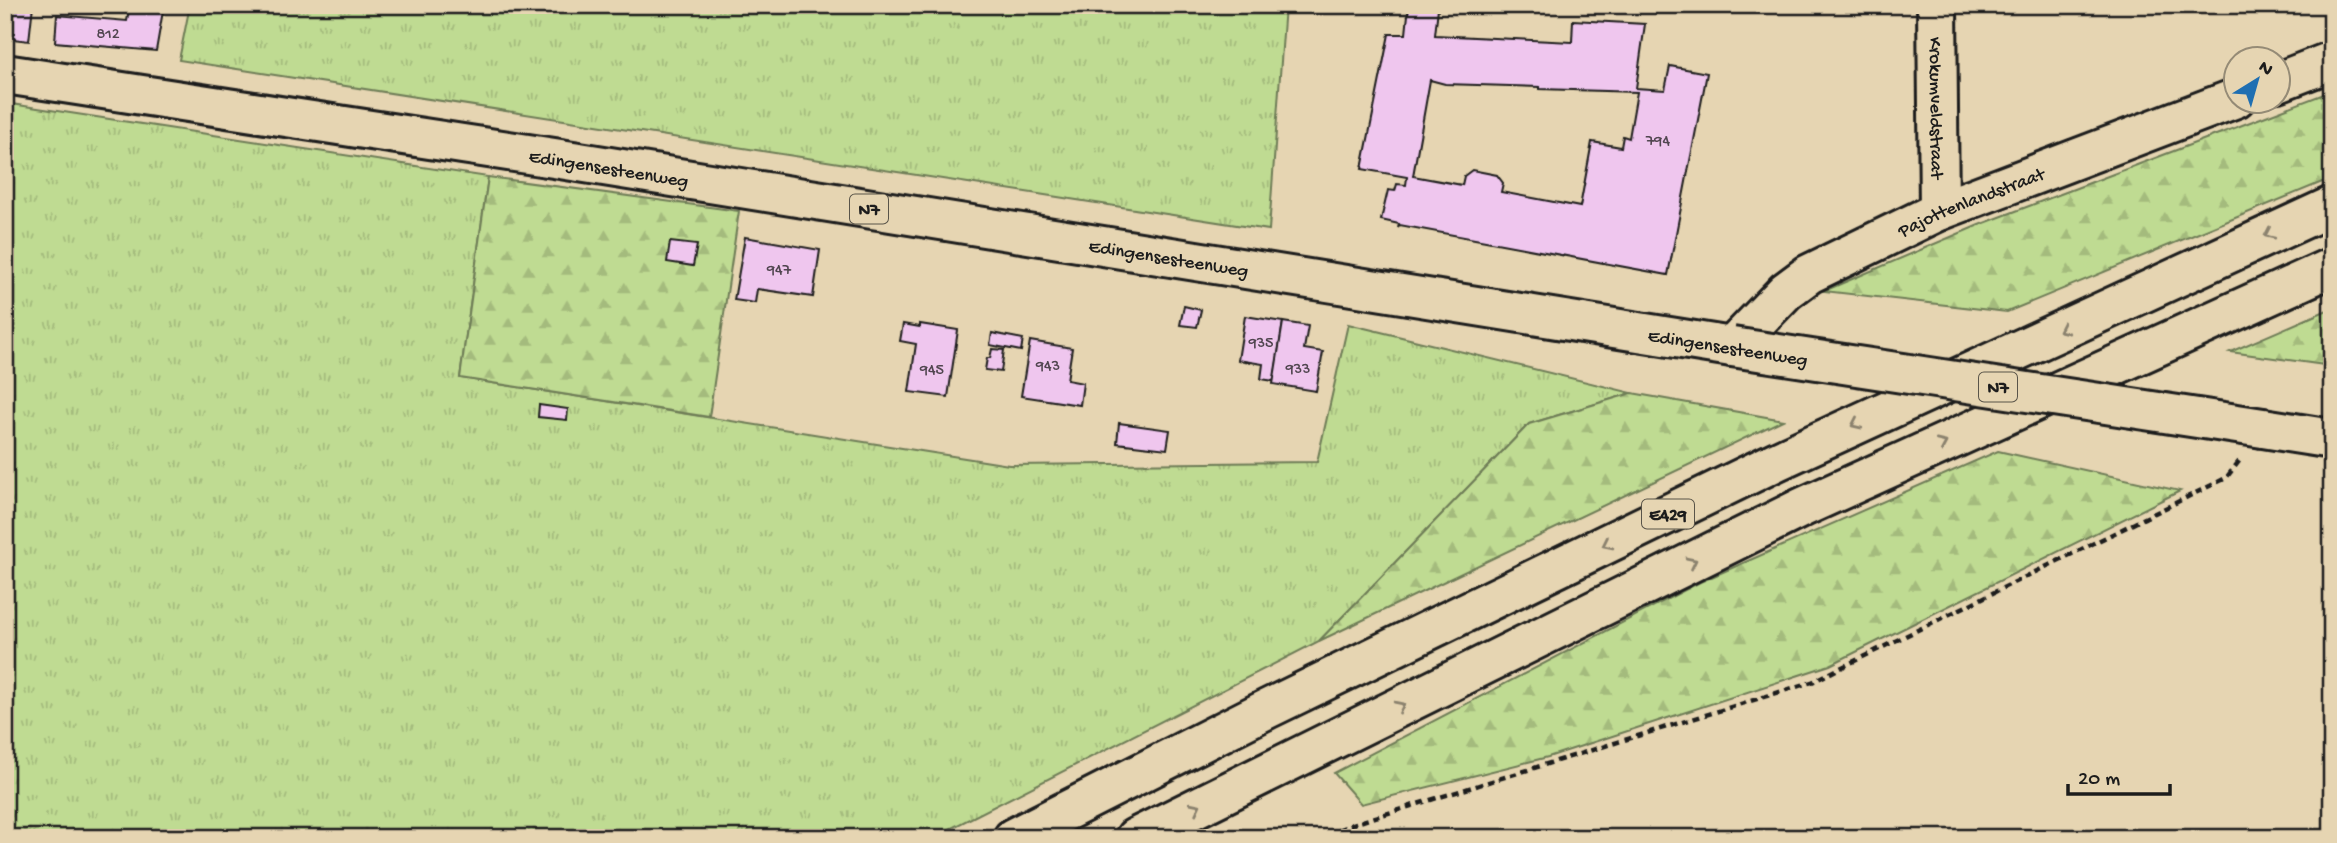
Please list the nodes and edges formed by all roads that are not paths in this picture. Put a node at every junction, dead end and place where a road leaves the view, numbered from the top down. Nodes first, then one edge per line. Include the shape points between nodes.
1 (1937, 5) edge
2 (2332, 61) edge
3 (5, 74) edge
4 (2292, 76) edge
5 (2222, 103) edge
6 (2332, 206) edge
7 (1939, 211) junction
8 (2332, 267) edge
9 (1732, 347) junction
10 (2332, 439) edge
11 (1013, 838) edge
12 (1135, 838) edge

1 - 7 main road, Krokumveldstraat
2 - 4 main road
3 - 9 main road, Edingensesteenweg / N7
5 - 7 main road, Pajottenlandstraat
6 -> 11 main road, E429 via 1777,461
7 - 9 main road, Pajottenlandstraat via 1809,274
12 -> 8 main road via 1803,507
9 - 10 main road, Edingensesteenweg / N7, bridge

